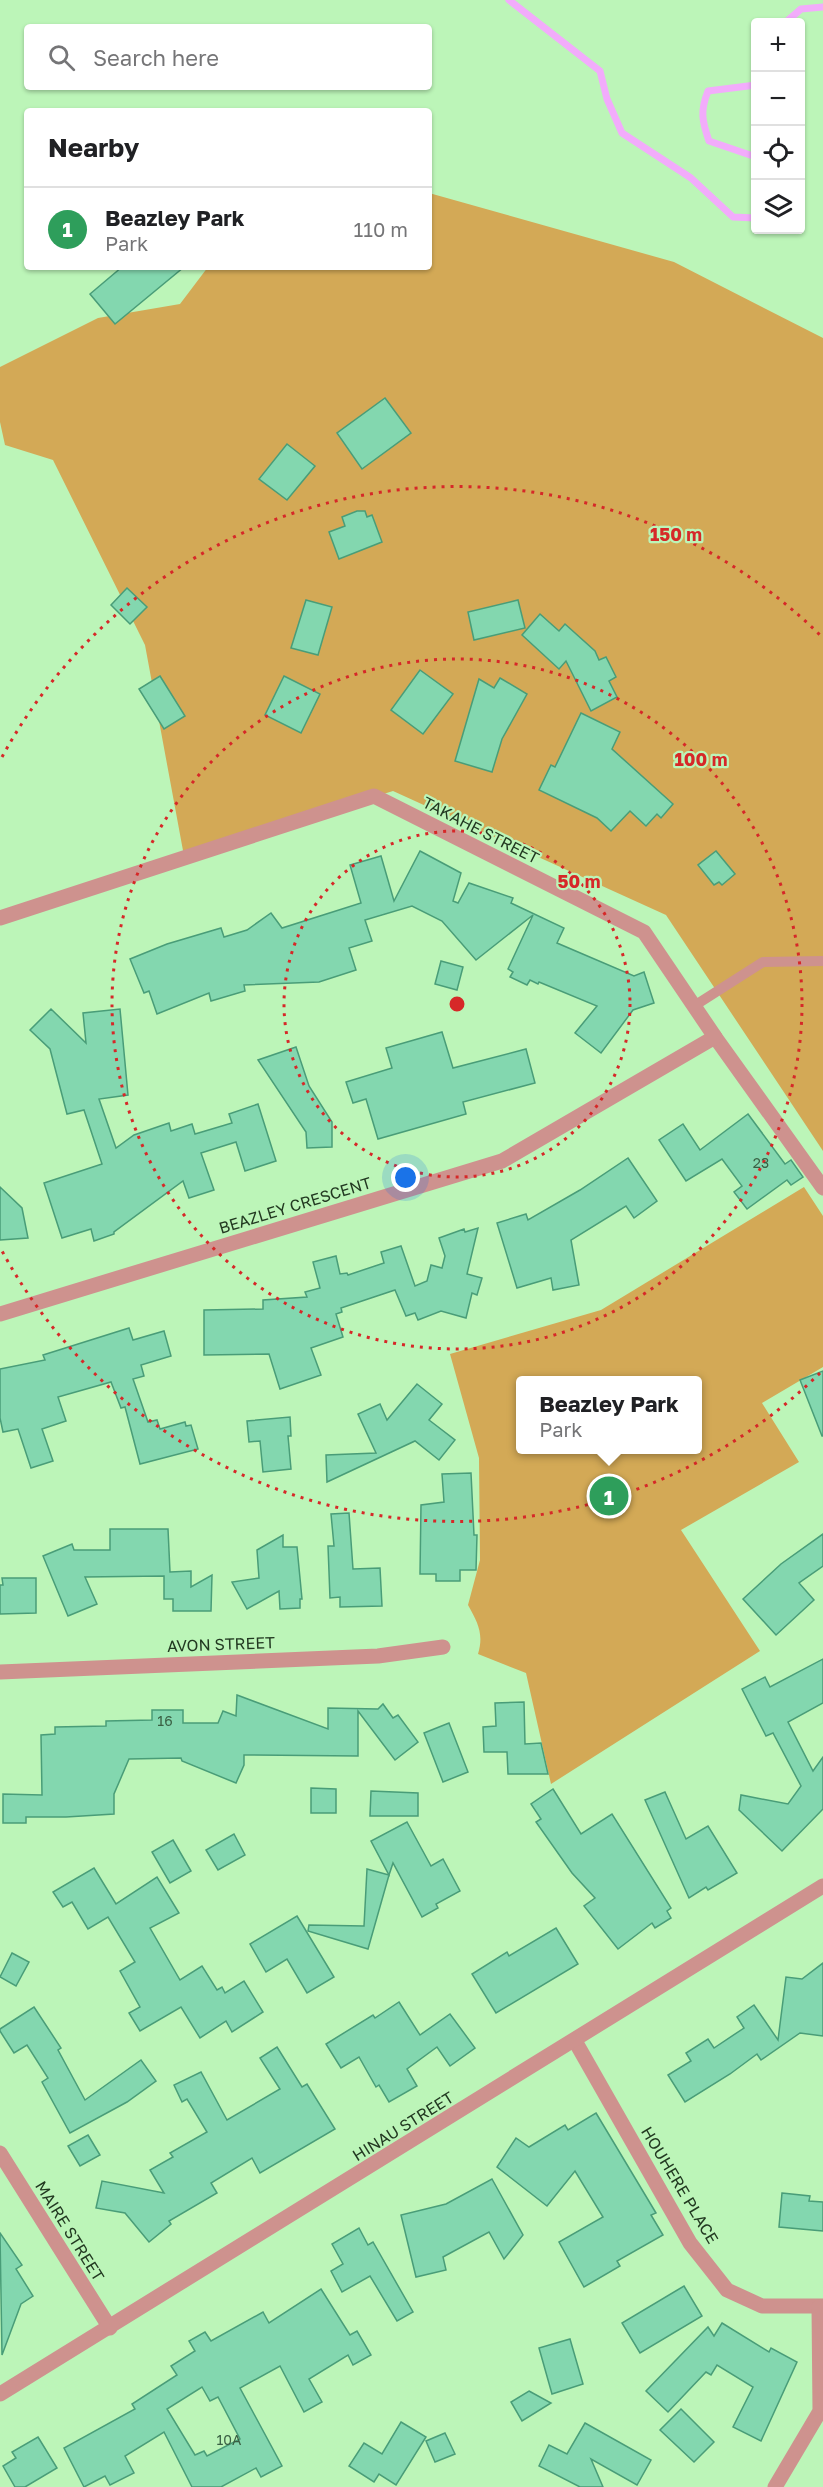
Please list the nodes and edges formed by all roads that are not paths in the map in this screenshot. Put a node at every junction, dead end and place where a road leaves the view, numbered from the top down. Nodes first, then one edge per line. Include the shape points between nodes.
1 (0, 918) edge
2 (823, 962) edge
3 (694, 1006) junction
4 (715, 1037) junction
5 (823, 1188) edge
6 (0, 1314) edge
7 (443, 1647) dead end
8 (0, 1672) edge
9 (823, 1886) edge
10 (575, 2041) junction
11 (0, 2153) edge
12 (821, 2307) edge
13 (110, 2328) junction
14 (0, 2394) edge
15 (775, 2487) edge

1 - 3 street, TAKAHE STREET via 374,796 644,932
2 - 3 lane via 763,962
3 - 4 street, TAKAHE STREET
4 - 5 street, TAKAHE STREET
4 - 6 street, BEAZLEY CRESCENT via 502,1161
7 - 8 street, AVON STREET via 378,1656
9 - 10 street, HINAU STREET
10 - 12 street, HOUHERE PLACE via 690,2243 728,2290 762,2306
10 - 13 street, HINAU STREET
11 - 13 street, MAIRE STREET
12 - 15 street via 820,2411
13 - 14 street, HINAU STREET

